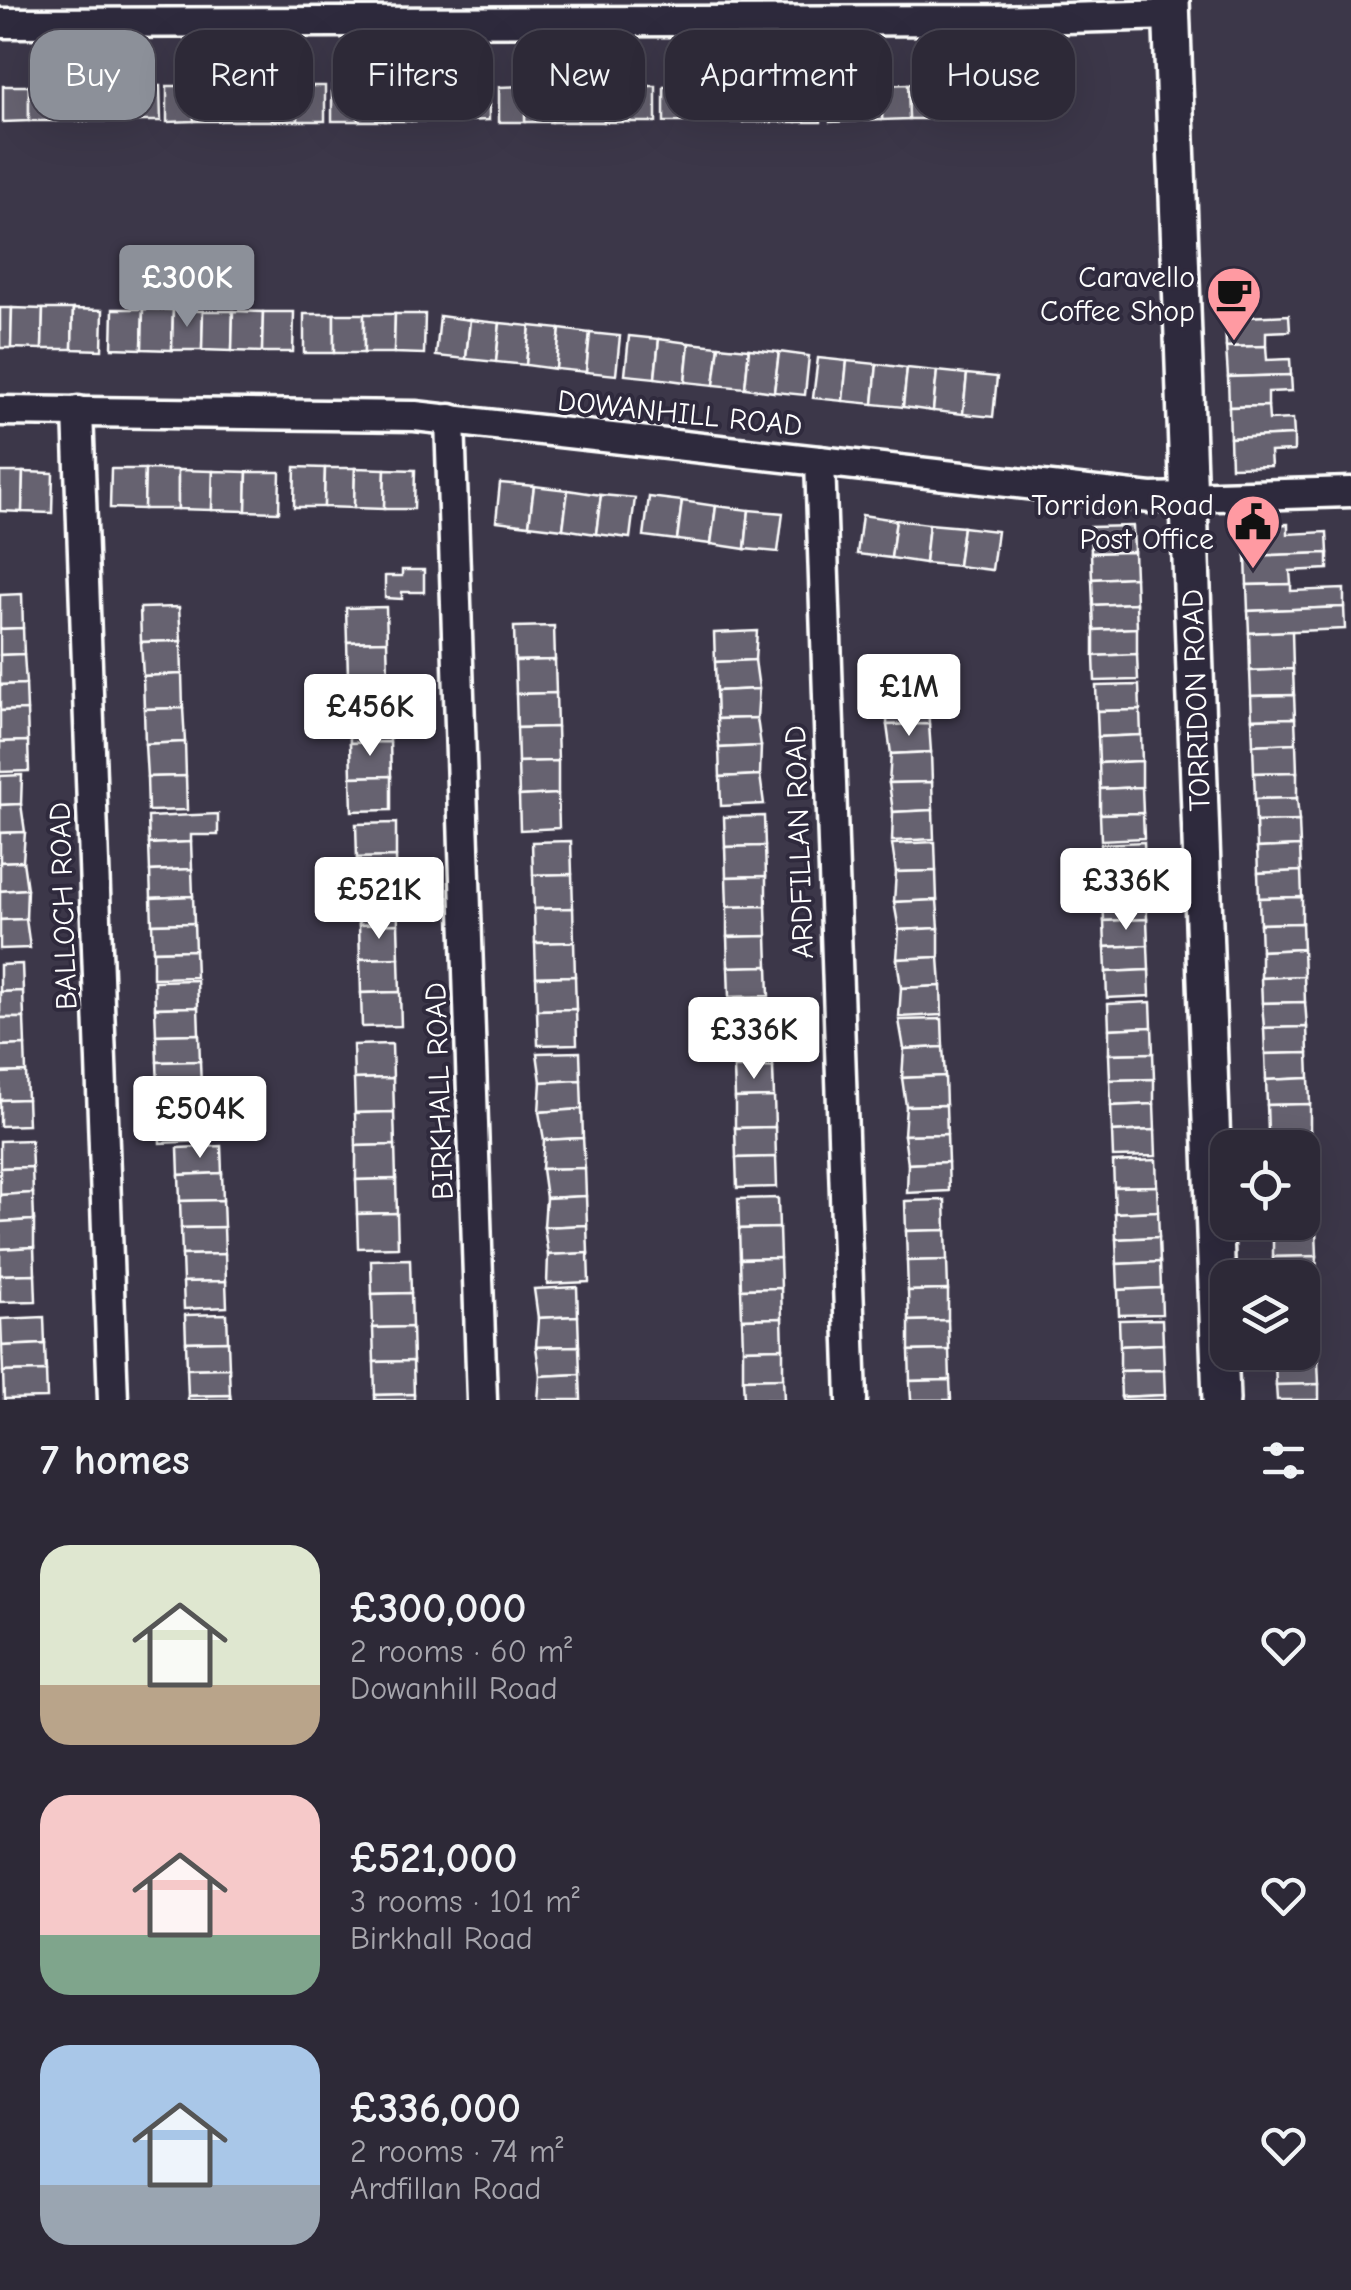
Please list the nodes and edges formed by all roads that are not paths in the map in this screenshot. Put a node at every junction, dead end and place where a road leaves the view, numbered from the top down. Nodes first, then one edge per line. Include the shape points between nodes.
1 (1172, 8) edge
2 (0, 23) edge
3 (78, 410) junction
4 (0, 411) edge
5 (450, 420) junction
6 (820, 462) junction
7 (1351, 492) edge
8 (1189, 498) junction
9 (113, 1400) edge
10 (482, 1400) edge
11 (852, 1400) edge
12 (1221, 1400) edge

1 - 2 street via 956,20
1 - 8 street, TORRIDON ROAD
3 - 4 street, DOWANHILL ROAD
3 - 5 street, DOWANHILL ROAD
3 - 9 street, BALLOCH ROAD
5 - 6 street, DOWANHILL ROAD
5 - 10 street, BIRKHALL ROAD
6 - 8 street, DOWANHILL ROAD
6 - 11 street, ARDFILLAN ROAD
7 - 8 street, DOWANHILL ROAD
8 - 12 street, TORRIDON ROAD

